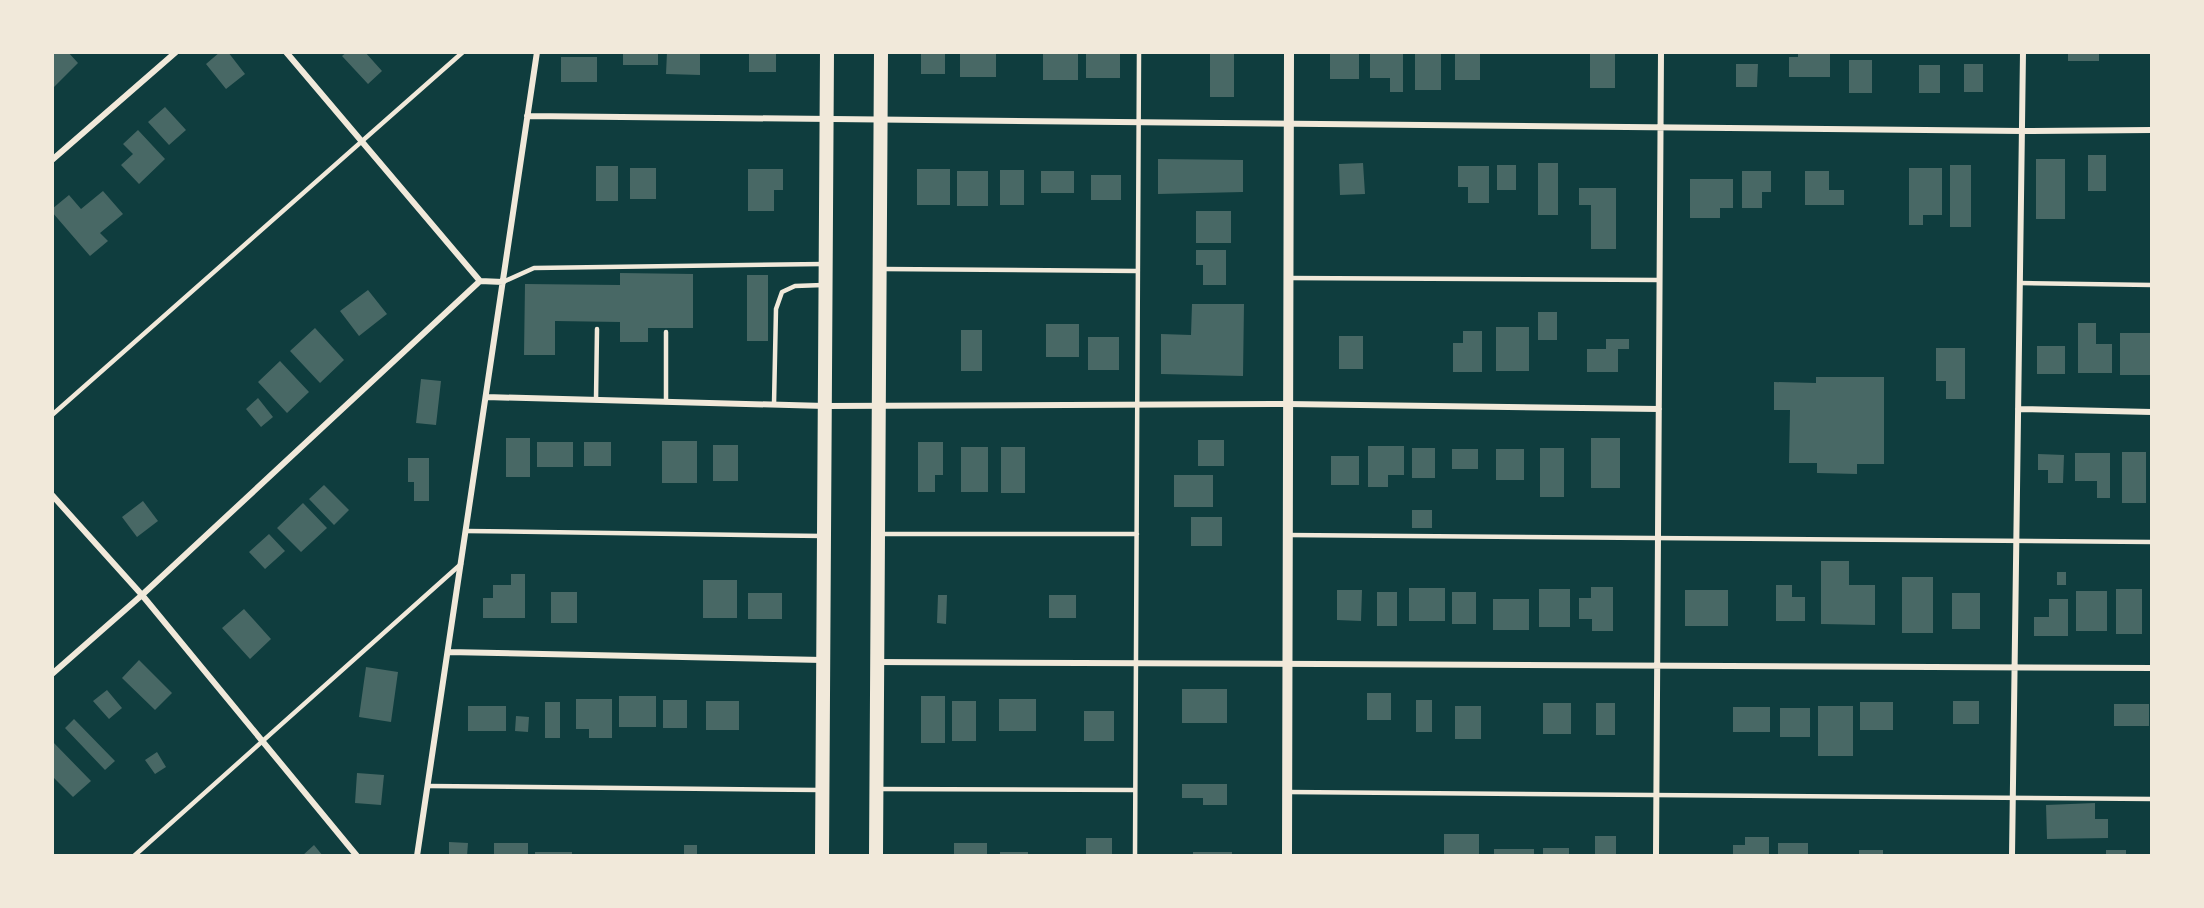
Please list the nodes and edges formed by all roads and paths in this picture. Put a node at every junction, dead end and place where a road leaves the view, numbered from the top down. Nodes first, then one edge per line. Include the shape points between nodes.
1 (176, 52) edge
2 (286, 52) edge
3 (463, 52) edge
4 (537, 52) edge
5 (827, 52) edge
6 (881, 52) edge
7 (1139, 52) edge
8 (1289, 52) edge
9 (1661, 52) edge
10 (2023, 52) edge
11 (527, 116) junction
12 (826, 119) junction
13 (880, 120) junction
14 (1139, 122) junction
15 (1289, 124) junction
16 (1660, 128) junction
17 (2151, 130) edge
18 (2022, 131) junction
19 (362, 142) junction
20 (52, 160) edge
21 (826, 264) junction
22 (880, 269) junction
23 (1138, 271) junction
24 (1288, 278) junction
25 (1659, 280) junction
26 (480, 281) junction
27 (503, 282) junction
28 (2020, 283) junction
29 (825, 285) junction
30 (2151, 285) edge
31 (597, 329) dead end
32 (666, 332) dead end
33 (486, 397) junction
34 (596, 400) junction
35 (666, 402) junction
36 (774, 404) junction
37 (1137, 404) junction
38 (1287, 404) junction
39 (879, 405) junction
40 (825, 406) junction
41 (1659, 409) junction
42 (2018, 409) junction
43 (2151, 412) edge
44 (52, 415) edge
45 (52, 495) edge
46 (466, 531) junction
47 (878, 534) junction
48 (1137, 534) junction
49 (824, 536) junction
50 (1287, 536) junction
51 (1658, 538) junction
52 (2016, 541) junction
53 (2151, 542) edge
54 (461, 564) junction
55 (142, 595) junction
56 (448, 652) junction
57 (824, 660) junction
58 (877, 662) junction
59 (1136, 663) junction
60 (1287, 664) junction
61 (1657, 665) junction
62 (2015, 667) junction
63 (2151, 668) edge
64 (52, 674) edge
65 (262, 741) junction
66 (428, 786) junction
67 (877, 789) junction
68 (823, 790) junction
69 (1135, 790) junction
70 (1287, 792) junction
71 (1656, 795) junction
72 (2013, 797) junction
73 (2151, 799) edge
74 (134, 855) edge
75 (357, 855) edge
76 (417, 855) edge
77 (822, 855) edge
78 (876, 855) edge
79 (1135, 855) edge
80 (1287, 855) edge
81 (1656, 855) edge
82 (2012, 855) edge

1 - 20 street
2 - 19 street
3 - 19 lane
4 - 11 street
5 - 12 main road
6 - 13 main road
7 - 14 lane
8 - 15 street
9 - 16 street
10 - 18 street
11 - 12 street
11 - 27 street
12 - 13 street
12 - 21 main road
13 - 14 street
13 - 22 main road
14 - 15 street
14 - 23 lane
15 - 16 street
15 - 24 street
16 - 18 street
16 - 25 street
17 - 18 street
18 - 28 street
19 - 26 street
19 - 44 lane
21 - 27 lane via 534,268
21 - 29 main road
22 - 23 lane
22 - 39 main road
23 - 37 lane
24 - 25 lane
24 - 38 street
25 - 41 street
26 - 27 street
26 - 55 street
27 - 33 street
28 - 30 lane
28 - 42 street
29 - 36 lane via 795,286 782,292 776,309
29 - 40 main road
31 - 34 lane
32 - 35 lane
33 - 34 street
33 - 46 street
34 - 35 street
35 - 36 street
36 - 40 street
37 - 38 street
37 - 39 street
37 - 48 lane
38 - 41 street
38 - 50 street
39 - 40 street
39 - 47 main road
40 - 49 main road
41 - 51 street
42 - 43 street
42 - 52 street
45 - 55 street
46 - 49 lane
46 - 54 street
47 - 48 lane
47 - 58 main road
48 - 59 lane
49 - 57 main road
50 - 51 lane
50 - 60 street
51 - 52 lane
51 - 61 street
52 - 53 lane
52 - 62 street
54 - 56 street
54 - 65 lane
55 - 64 street
55 - 65 street
56 - 57 street
56 - 66 street
57 - 68 main road
58 - 59 street
58 - 67 main road
59 - 60 street
59 - 69 lane
60 - 61 street
60 - 70 street
61 - 62 street
61 - 71 street
62 - 63 street
62 - 72 street
65 - 74 lane
65 - 75 street
66 - 68 lane
66 - 76 street
67 - 69 lane
67 - 78 main road
68 - 77 main road
69 - 79 lane
70 - 71 lane
70 - 80 street
71 - 72 lane
71 - 81 street
72 - 73 lane
72 - 82 street

